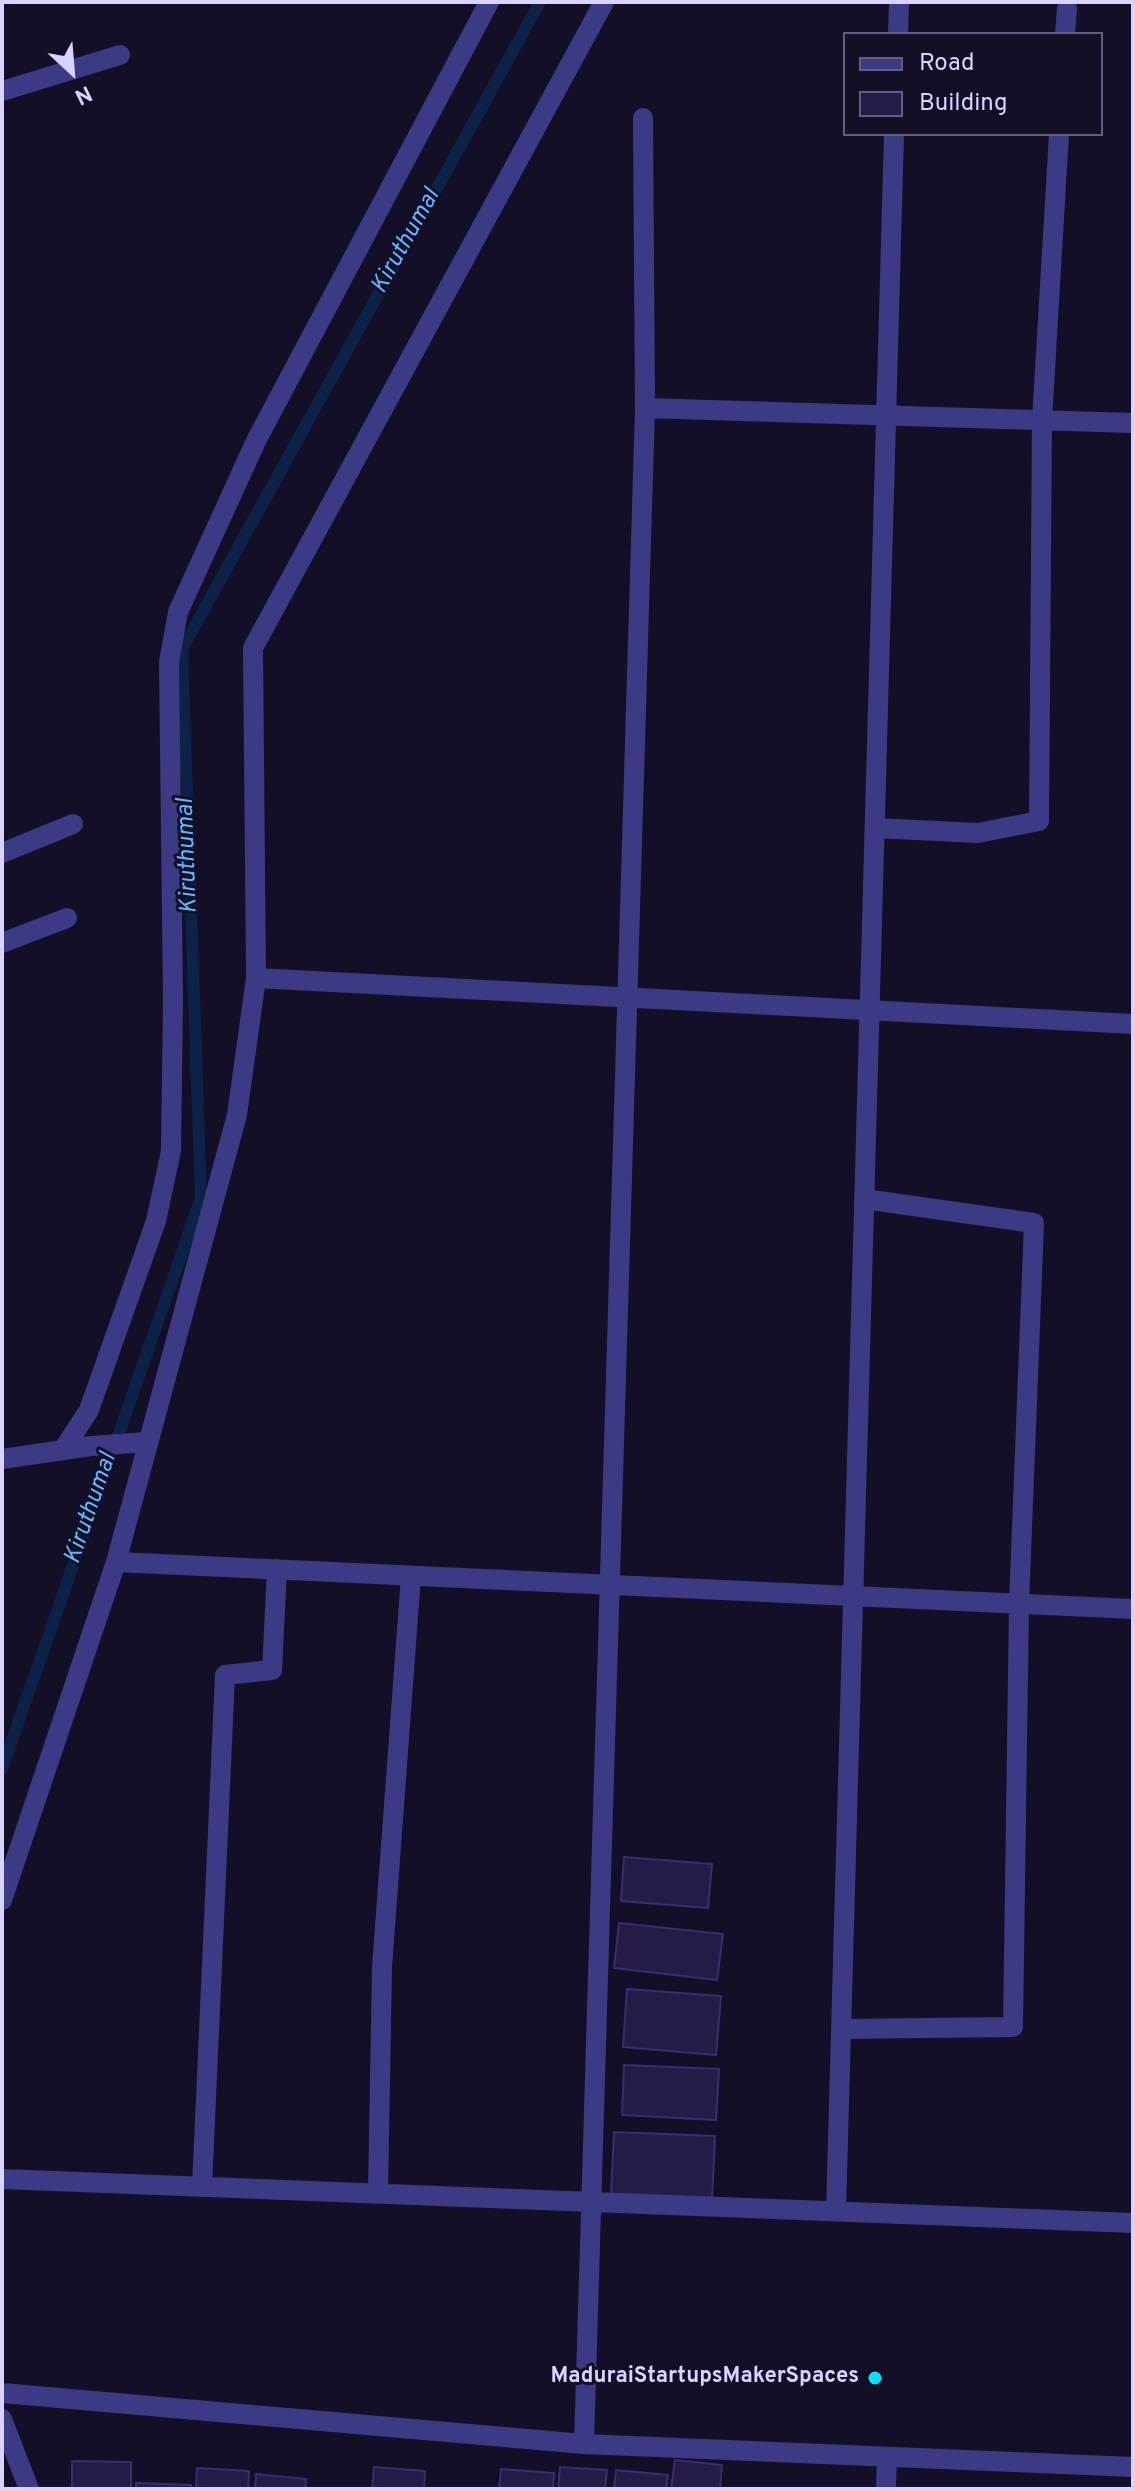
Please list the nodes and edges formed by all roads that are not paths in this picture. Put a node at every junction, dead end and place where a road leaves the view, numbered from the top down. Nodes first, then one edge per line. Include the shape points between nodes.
1 (489, 2) edge
2 (604, 2) edge
3 (899, 2) edge
4 (1067, 9) dead end
5 (898, 32) edge
6 (1065, 32) edge
7 (120, 55) dead end
8 (2, 91) edge
9 (643, 118) dead end
10 (894, 136) edge
11 (1059, 136) edge
12 (645, 408) junction
13 (885, 416) junction
14 (1042, 420) junction
15 (1132, 423) edge
16 (73, 824) dead end
17 (875, 828) junction
18 (2, 853) edge
19 (67, 918) dead end
20 (2, 943) edge
21 (256, 978) junction
22 (629, 998) junction
23 (869, 1010) junction
24 (1133, 1024) edge
25 (864, 1199) junction
26 (138, 1443) junction
27 (63, 1450) junction
28 (2, 1459) edge
29 (116, 1562) junction
30 (277, 1569) junction
31 (411, 1576) junction
32 (611, 1586) junction
33 (852, 1597) junction
34 (1019, 1604) junction
35 (1133, 1609) edge
36 (2, 1900) edge
37 (841, 2029) junction
38 (2, 2179) edge
39 (202, 2187) junction
40 (378, 2194) junction
41 (592, 2202) junction
42 (836, 2211) junction
43 (1133, 2223) edge
44 (2, 2393) edge
45 (2, 2419) edge
46 (584, 2444) junction
47 (887, 2457) junction
48 (1133, 2467) edge
49 (29, 2489) edge
50 (886, 2489) edge

1 - 27 street via 256,441 178,612 169,662 171,1151 156,1221 89,1410
2 - 21 street via 253,648
3 - 5 street
4 - 6 street
7 - 8 street
9 - 12 street
10 - 13 street
11 - 14 street
12 - 13 street
12 - 22 street
13 - 14 street
13 - 17 street
14 - 15 street
14 - 17 street via 1039,821 978,833
16 - 18 street
17 - 23 street
19 - 20 street
21 - 22 street
21 - 26 street via 237,1115
22 - 23 street
22 - 32 street
23 - 24 street
23 - 25 street
25 - 33 street
25 - 34 street via 1034,1223
26 - 27 street
26 - 29 street
27 - 28 street
29 - 30 street
29 - 36 street
30 - 31 street
30 - 39 street via 272,1670 225,1675
31 - 32 street
31 - 40 street via 382,1967
32 - 33 street
32 - 41 street
33 - 34 street
33 - 37 street
34 - 35 street
34 - 37 street via 1013,2027
37 - 42 street
38 - 39 street
39 - 40 street
40 - 41 street
41 - 42 street
41 - 46 street
42 - 43 street
44 - 46 street
45 - 49 street
46 - 47 street
47 - 48 street
47 - 50 street

